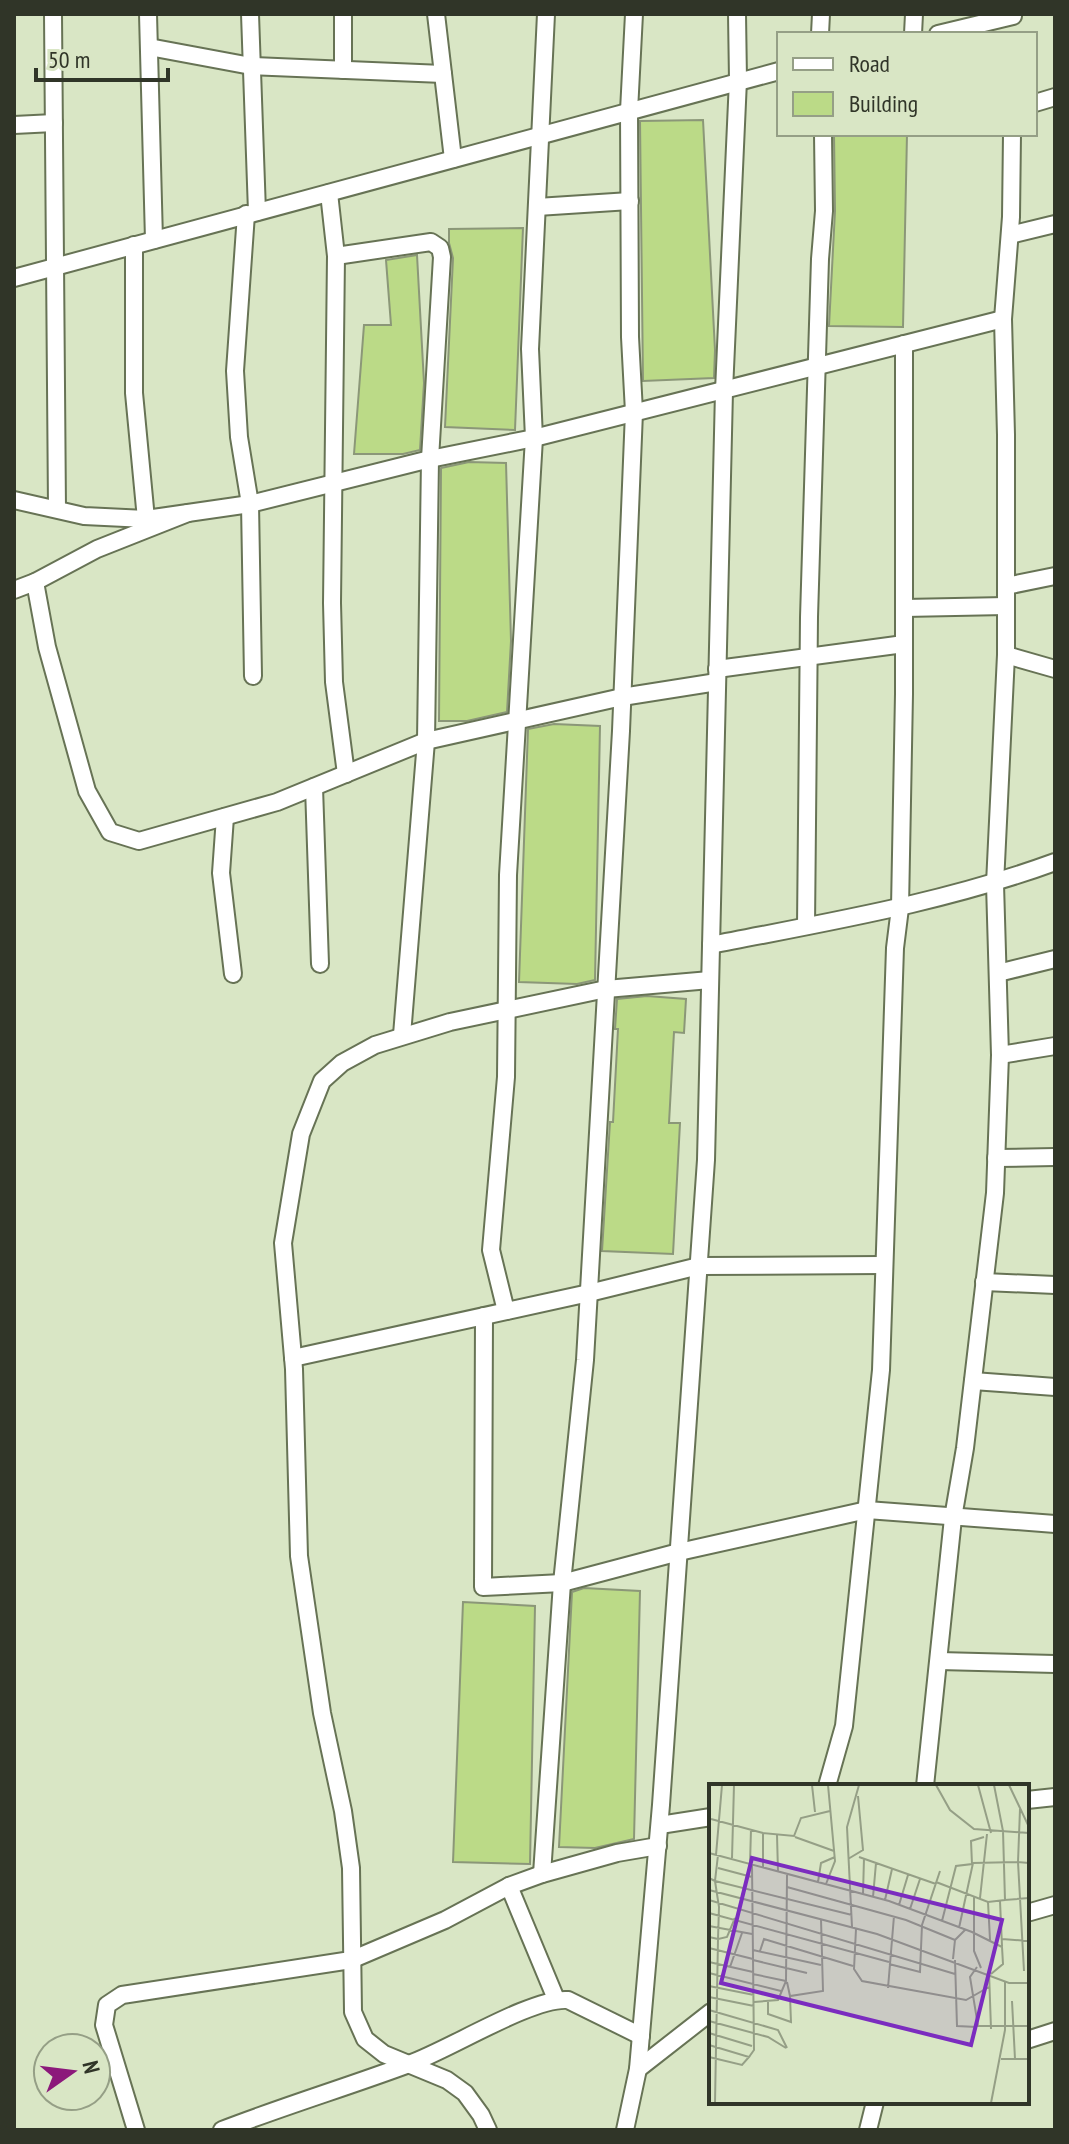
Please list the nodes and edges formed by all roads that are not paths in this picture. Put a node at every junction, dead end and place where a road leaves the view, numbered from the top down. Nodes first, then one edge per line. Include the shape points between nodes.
1 (53, 14) edge
2 (148, 14) edge
3 (250, 14) edge
4 (343, 14) edge
5 (436, 14) edge
6 (546, 14) edge
7 (634, 14) edge
8 (737, 14) edge
9 (1014, 15) edge
10 (946, 32) edge
11 (149, 47) junction
12 (251, 66) junction
13 (343, 70) junction
14 (777, 71) edge
15 (443, 74) junction
16 (738, 80) junction
17 (629, 111) junction
18 (54, 123) junction
19 (14, 125) edge
20 (540, 135) junction
21 (823, 136) edge
22 (1012, 136) edge
23 (453, 159) junction
24 (329, 193) junction
25 (630, 201) junction
26 (537, 207) junction
27 (252, 213) junction
28 (1055, 224) edge
29 (1010, 235) junction
30 (154, 240) junction
31 (134, 245) junction
32 (336, 256) junction
33 (55, 267) junction
34 (14, 278) edge
35 (1003, 319) junction
36 (904, 344) junction
37 (818, 366) junction
38 (724, 391) junction
39 (634, 412) junction
40 (534, 438) junction
41 (430, 459) junction
42 (334, 483) junction
43 (14, 500) edge
44 (250, 504) junction
45 (57, 509) junction
46 (188, 513) junction
47 (146, 519) junction
48 (1055, 576) edge
49 (35, 582) junction
50 (1006, 586) junction
51 (14, 590) edge
52 (1006, 606) junction
53 (904, 608) junction
54 (904, 644) junction
55 (1006, 655) junction
56 (808, 658) junction
57 (1055, 669) edge
58 (717, 675) junction
59 (253, 676) dead end
60 (622, 697) junction
61 (518, 721) junction
62 (426, 741) junction
63 (346, 774) junction
64 (314, 787) junction
65 (225, 817) junction
66 (1055, 862) edge
67 (995, 884) junction
68 (900, 908) junction
69 (806, 926) junction
70 (711, 945) junction
71 (1055, 959) edge
72 (320, 964) dead end
73 (998, 973) junction
74 (233, 974) dead end
75 (710, 980) junction
76 (606, 989) junction
77 (507, 1011) junction
78 (402, 1035) junction
79 (1055, 1046) edge
80 (1000, 1055) junction
81 (1055, 1157) edge
82 (996, 1158) junction
83 (883, 1265) junction
84 (699, 1266) junction
85 (984, 1282) junction
86 (1055, 1285) edge
87 (589, 1293) junction
88 (506, 1311) junction
89 (484, 1316) junction
90 (293, 1358) junction
91 (973, 1381) junction
92 (1055, 1387) edge
93 (867, 1510) junction
94 (953, 1518) junction
95 (1055, 1524) edge
96 (679, 1552) junction
97 (562, 1583) junction
98 (939, 1661) junction
99 (1055, 1664) edge
100 (828, 1784) edge
101 (925, 1784) edge
102 (1055, 1797) edge
103 (1029, 1800) edge
104 (709, 1817) edge
105 (660, 1825) junction
106 (658, 1846) junction
107 (542, 1874) junction
108 (509, 1886) junction
109 (1055, 1905) edge
110 (1029, 1912) edge
111 (351, 1960) junction
112 (556, 1999) junction
113 (709, 2014) edge
114 (1055, 2031) edge
115 (641, 2036) junction
116 (1029, 2039) edge
117 (411, 2064) junction
118 (638, 2069) junction
119 (874, 2104) edge
120 (136, 2130) edge
121 (222, 2130) edge
122 (488, 2130) edge
123 (625, 2130) edge
124 (868, 2130) edge

1 - 18 street
2 - 11 street
3 - 12 street
4 - 13 street
5 - 15 street
6 - 20 street
7 - 17 street
8 - 16 street
9 - 10 street
11 - 12 street
11 - 30 street
12 - 13 street
12 - 27 street
13 - 15 street
14 - 16 street
15 - 23 street
16 - 17 street
16 - 38 street
17 - 20 street
17 - 25 street
18 - 19 street
18 - 33 street
20 - 23 street
20 - 26 street
21 - 37 street
22 - 29 street
23 - 24 street
24 - 27 street
24 - 32 street
25 - 26 street
25 - 39 street
26 - 40 street via 530,349
27 - 30 street
27 - 44 street via 235,371
28 - 29 street
29 - 35 street
30 - 31 street
31 - 33 street
31 - 47 street via 134,393
32 - 41 street via 431,242 440,248
32 - 42 street
33 - 34 street
33 - 45 street
35 - 36 street
35 - 50 street
36 - 37 street
36 - 53 street
37 - 38 street
37 - 56 street
38 - 39 street
38 - 58 street
39 - 40 street
39 - 60 street
40 - 41 street
40 - 61 street
41 - 42 street
41 - 62 street
42 - 44 street
42 - 63 street via 334,682
43 - 45 street
44 - 46 street
44 - 59 street
45 - 47 street
46 - 47 street
46 - 49 street via 97,549
48 - 50 street
49 - 51 street
49 - 65 street via 68,729 87,791 110,832 139,841
50 - 52 street
52 - 53 street
52 - 55 street
53 - 54 street
54 - 56 street
54 - 68 street
55 - 57 street
55 - 67 street
56 - 58 street
56 - 69 street
58 - 60 street
58 - 70 street
60 - 61 street
60 - 76 street
61 - 62 street
61 - 77 street via 508,875
62 - 63 street
62 - 78 street
63 - 64 street
64 - 65 street
64 - 72 street
65 - 74 street via 221,873
66 - 67 street
67 - 68 street
67 - 73 street
68 - 69 street
68 - 83 street
69 - 70 street
70 - 75 street
71 - 73 street
73 - 80 street
75 - 76 street
75 - 84 street
76 - 77 street
76 - 87 street
77 - 78 street
77 - 88 street via 491,1250
78 - 90 street via 342,1063 322,1081 301,1134 283,1243
79 - 80 street
80 - 82 street
81 - 82 street
82 - 85 street
83 - 84 street
83 - 93 street via 881,1370
84 - 87 street
84 - 96 street
85 - 86 street
85 - 91 street
87 - 88 street
87 - 97 street
88 - 89 street
89 - 90 street
89 - 97 street via 483,1587
90 - 111 street via 299,1556 351,1868
91 - 92 street
91 - 94 street
93 - 94 street
93 - 96 street
93 - 100 street via 844,1726
94 - 95 street
94 - 98 street
96 - 97 street
96 - 105 street
97 - 107 street
98 - 99 street
98 - 101 street
102 - 103 street
104 - 105 street
105 - 106 street
106 - 107 street
106 - 115 street
107 - 108 street
108 - 111 street
108 - 112 street
109 - 110 street
111 - 117 street via 353,2012 365,2039 384,2054
111 - 120 street via 122,1995 107,2005 104,2025
112 - 115 street
112 - 117 street
113 - 118 street
114 - 116 street
115 - 118 street
117 - 121 street
117 - 122 street via 465,2093
118 - 123 street
119 - 124 street

